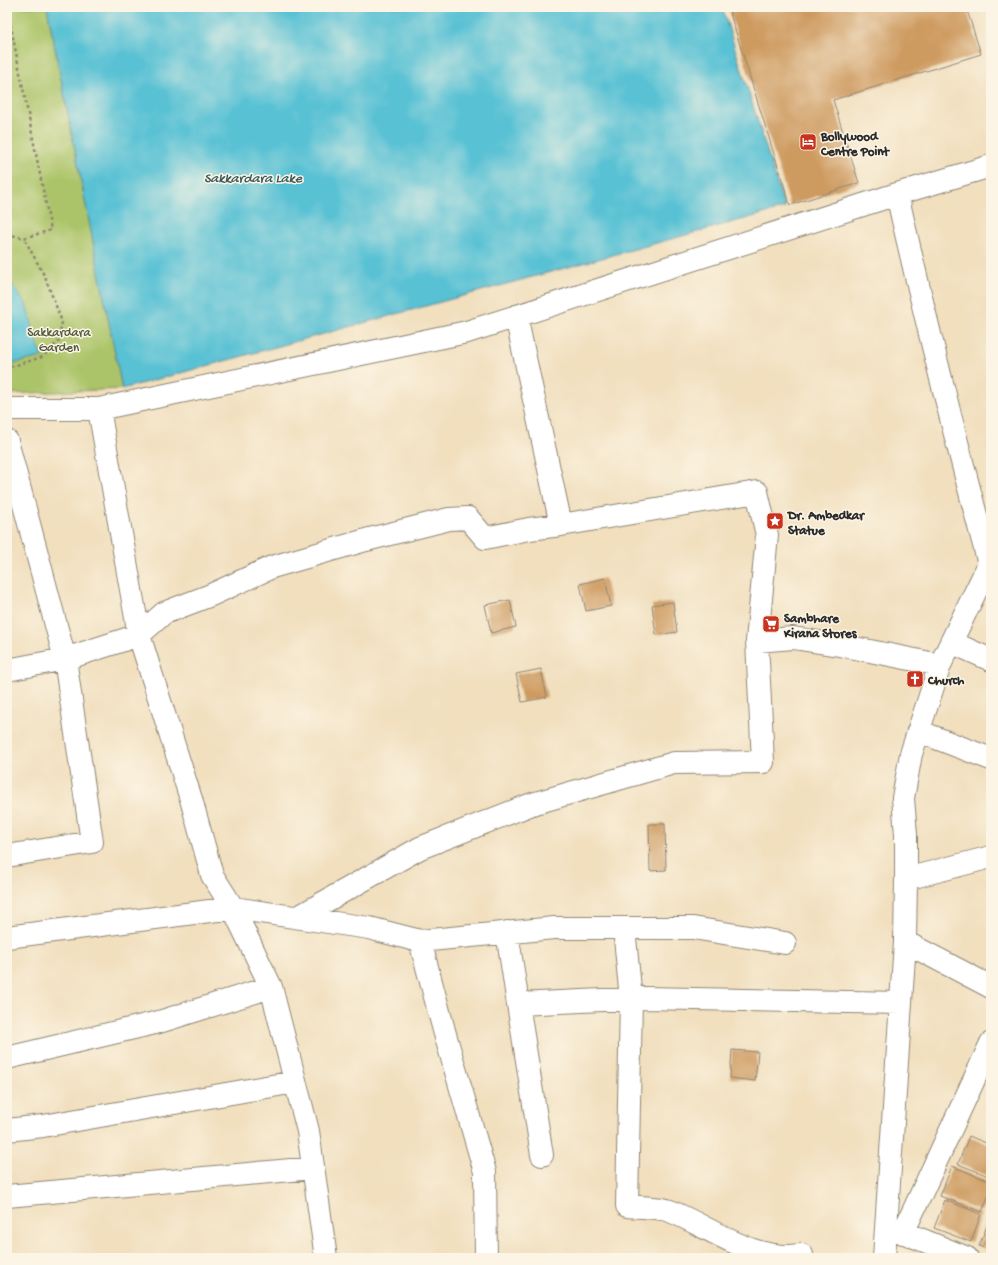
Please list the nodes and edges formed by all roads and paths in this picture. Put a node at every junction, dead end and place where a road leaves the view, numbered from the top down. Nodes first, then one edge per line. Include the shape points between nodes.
1 (7, 8) edge
2 (991, 166) edge
3 (897, 194) junction
4 (7, 234) edge
5 (24, 238) junction
6 (516, 316) junction
7 (7, 368) edge
8 (7, 409) edge
9 (99, 409) junction
10 (7, 441) edge
11 (561, 525) junction
12 (990, 564) edge
13 (139, 635) junction
14 (757, 641) junction
15 (951, 642) junction
16 (65, 659) junction
17 (991, 660) edge
18 (940, 665) junction
19 (7, 670) edge
20 (918, 731) junction
21 (991, 759) edge
22 (7, 856) edge
23 (991, 857) edge
24 (906, 879) junction
25 (233, 908) junction
26 (298, 917) junction
27 (624, 928) junction
28 (506, 932) junction
29 (7, 937) edge
30 (420, 941) junction
31 (905, 942) junction
32 (786, 943) dead end
33 (271, 987) junction
34 (991, 987) edge
35 (631, 999) junction
36 (901, 1002) junction
37 (518, 1004) junction
38 (991, 1043) edge
39 (7, 1058) edge
40 (295, 1082) junction
41 (7, 1130) edge
42 (542, 1155) dead end
43 (314, 1168) junction
44 (7, 1196) edge
45 (894, 1229) junction
46 (802, 1255) dead end
47 (326, 1258) edge
48 (486, 1258) edge
49 (884, 1258) edge
50 (967, 1258) edge

1 - 5 path via 51,230
2 - 3 street
3 - 6 street
3 - 12 street
4 - 5 path
5 - 7 path via 45,278 62,322 59,341 42,357
6 - 9 street via 467,332
6 - 11 street
8 - 9 street
9 - 13 street
10 - 16 street
11 - 13 street via 485,538 468,518 449,519 366,540 272,567 164,613
11 - 14 street via 757,492 767,535
12 - 15 street
13 - 16 street
13 - 25 street via 191,799 212,875
14 - 18 street via 793,638
14 - 26 street via 763,762 674,763 532,804 420,848
15 - 17 street
15 - 18 street
16 - 19 street
16 - 22 street via 92,842
18 - 20 street
20 - 21 street
20 - 24 street via 903,798
23 - 24 street
24 - 31 street
25 - 26 street
25 - 29 street
25 - 33 street
26 - 30 street via 369,928
27 - 28 street via 554,928
27 - 32 street via 693,928
27 - 35 street
28 - 30 street
28 - 37 street
30 - 48 street via 485,1172
31 - 34 street
31 - 36 street
33 - 39 street via 159,1022
33 - 40 street
35 - 36 street
35 - 37 street
35 - 46 street via 627,1206 668,1210 759,1253 788,1257
36 - 45 street
37 - 42 street
38 - 45 street
40 - 41 street
40 - 43 street
43 - 44 street
43 - 47 street
45 - 49 street
45 - 50 street

